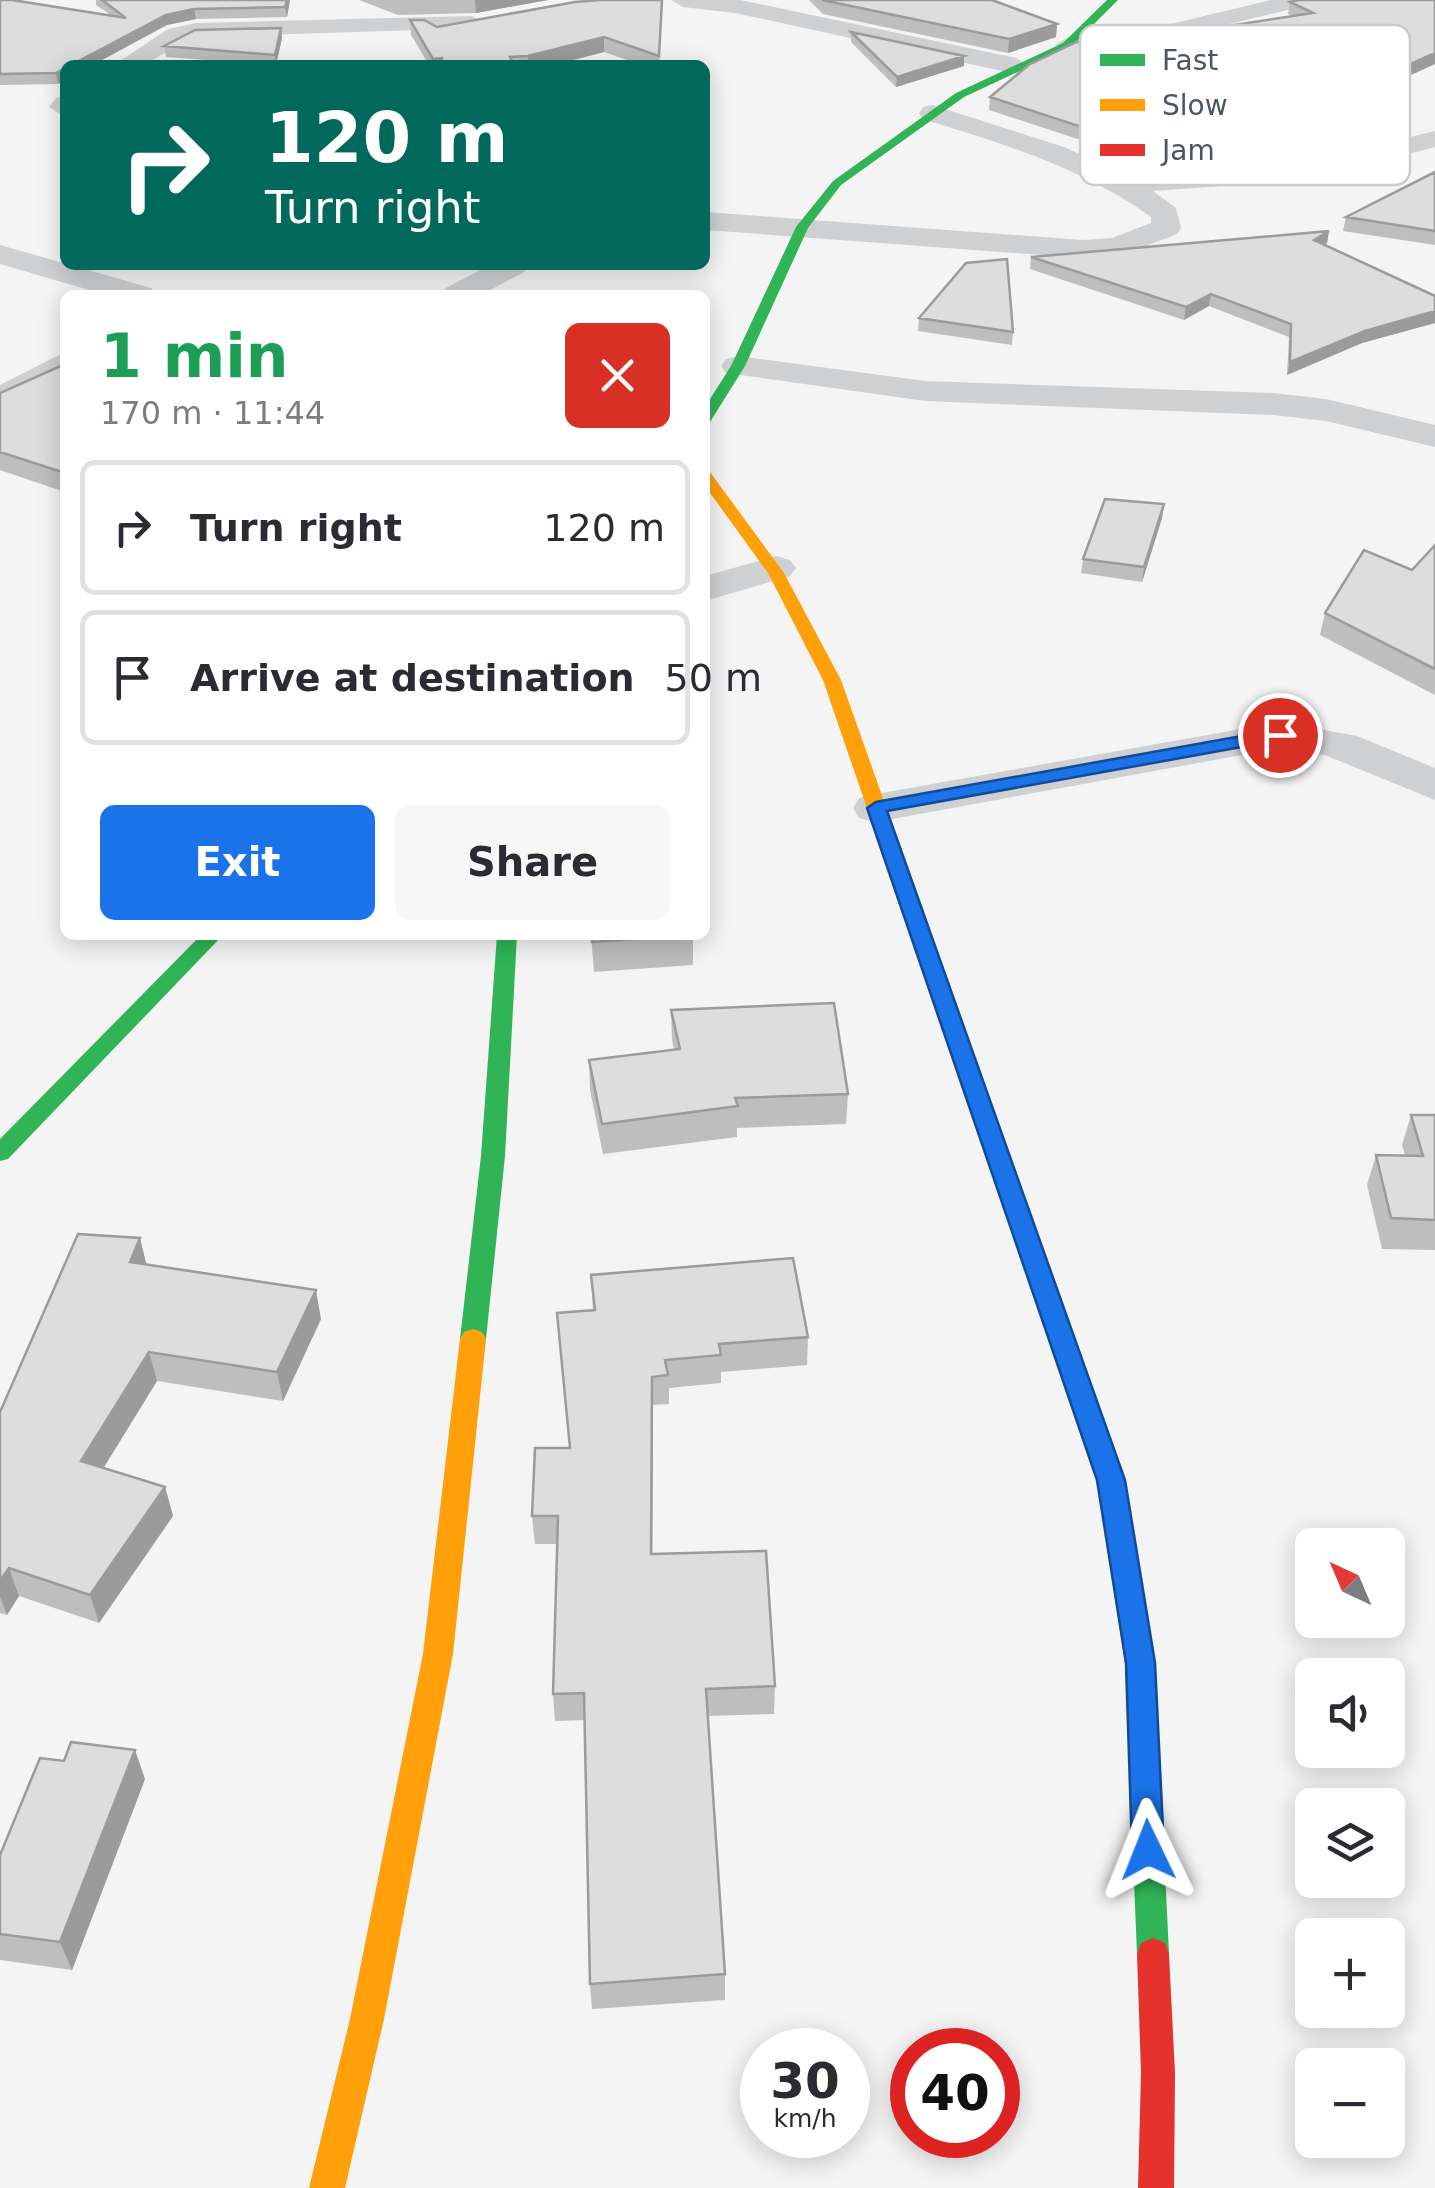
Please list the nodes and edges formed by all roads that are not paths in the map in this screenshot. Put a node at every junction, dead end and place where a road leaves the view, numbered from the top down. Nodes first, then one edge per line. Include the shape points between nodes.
1 (346, 0) edge
2 (683, 0) edge
3 (1113, 0) edge
4 (1301, 0) edge
5 (771, 7) edge
6 (481, 22) edge
7 (1087, 25) edge
8 (1196, 25) edge
9 (1080, 32) edge
10 (362, 40) junction
11 (1080, 43) edge
12 (1067, 45) junction
13 (135, 60) edge
14 (1016, 66) junction
15 (932, 113) junction
16 (1435, 139) edge
17 (1410, 145) edge
18 (1080, 163) edge
19 (1121, 185) edge
20 (710, 194) edge
21 (710, 221) edge
22 (759, 224) junction
23 (802, 226) junction
24 (0, 254) edge
25 (54, 261) edge
26 (77, 270) edge
27 (504, 270) edge
28 (127, 290) edge
29 (466, 290) edge
30 (60, 365) edge
31 (738, 366) junction
32 (1417, 397) dead end
33 (0, 399) edge
34 (1326, 410) junction
35 (710, 411) edge
36 (1435, 436) edge
37 (710, 482) edge
38 (776, 568) junction
39 (710, 588) edge
40 (1435, 786) edge
41 (876, 808) junction
42 (208, 940) edge
43 (507, 940) edge
44 (0, 1153) edge
45 (328, 2188) edge
46 (1156, 2188) edge

1 - 10 street via 337,18
2 - 5 street
3 - 7 street
4 - 8 street
5 - 14 street
6 - 10 street
9 - 12 street
10 - 13 street via 196,30
11 - 12 street
12 - 14 street
14 - 15 street
15 - 18 street
15 - 23 street via 837,183
16 - 17 street
19 - 23 street via 1166,214 1166,228 1117,247 1083,250
20 - 22 street
21 - 22 street
22 - 23 street
23 - 31 street
24 - 25 street
26 - 28 street
27 - 29 street
30 - 33 street
31 - 34 street via 924,391
31 - 35 street
32 - 34 street
34 - 36 street
37 - 38 street
38 - 39 street
38 - 41 street via 832,680
40 - 41 street via 1352,746 1280,735
41 - 46 street via 1111,1480 1140,1663 1158,2073
42 - 44 street
43 - 45 street via 493,1156 438,1654

